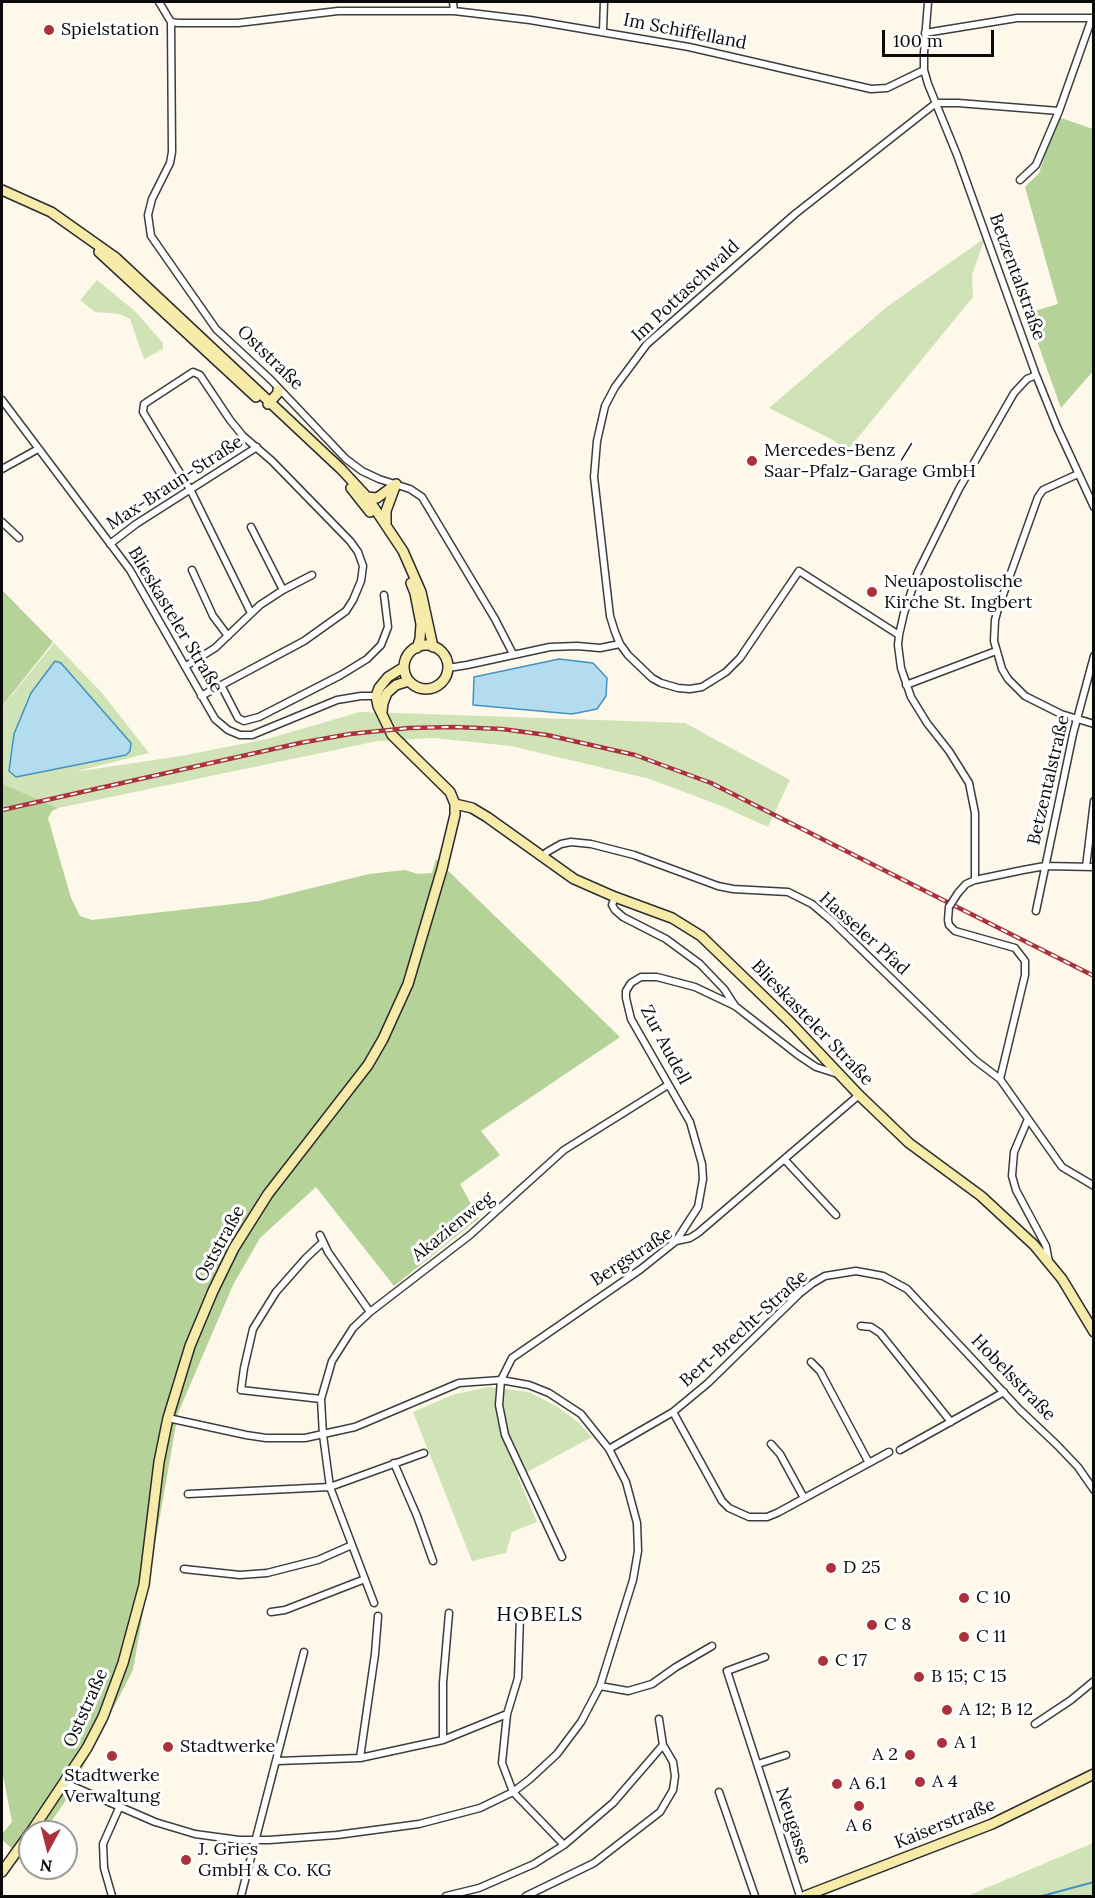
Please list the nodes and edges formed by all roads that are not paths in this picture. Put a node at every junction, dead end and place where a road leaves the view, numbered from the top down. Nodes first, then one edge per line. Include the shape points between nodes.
1 (159, 2) edge
2 (453, 2) edge
3 (604, 2) edge
4 (928, 2) edge
5 (454, 11) junction
6 (1093, 18) edge
7 (171, 22) junction
8 (603, 31) junction
9 (925, 33) junction
10 (924, 70) junction
11 (936, 103) junction
12 (1059, 111) junction
13 (1020, 180) dead end
14 (2, 190) edge
15 (1036, 375) junction
16 (278, 390) junction
17 (2, 400) edge
18 (268, 404) junction
19 (257, 447) junction
20 (39, 448) junction
21 (2, 469) edge
22 (1078, 474) junction
23 (396, 484) junction
24 (191, 491) junction
25 (367, 497) junction
26 (1092, 497) edge
27 (1094, 507) edge
28 (2, 522) edge
29 (386, 524) junction
30 (251, 527) dead end
31 (19, 538) dead end
32 (110, 544) junction
33 (192, 570) dead end
34 (312, 575) dead end
35 (283, 590) junction
36 (384, 595) dead end
37 (251, 614) junction
38 (899, 635) junction
39 (228, 636) junction
40 (620, 644) junction
41 (433, 647) junction
42 (417, 648) junction
43 (996, 651) junction
44 (513, 654) junction
45 (1094, 656) edge
46 (186, 666) junction
47 (404, 667) junction
48 (448, 668) junction
49 (409, 681) junction
50 (221, 685) junction
51 (906, 685) junction
52 (201, 696) junction
53 (380, 696) junction
54 (1077, 719) junction
55 (1094, 724) edge
56 (1094, 801) edge
57 (454, 804) junction
58 (542, 857) junction
59 (1045, 866) junction
60 (1090, 867) edge
61 (975, 880) junction
62 (615, 897) junction
63 (1036, 911) dead end
64 (735, 1006) junction
65 (841, 1075) junction
66 (1000, 1079) junction
67 (668, 1085) junction
68 (858, 1095) junction
69 (1028, 1119) junction
70 (785, 1160) junction
71 (1094, 1186) edge
72 (836, 1215) dead end
73 (320, 1235) dead end
74 (676, 1241) junction
75 (323, 1242) junction
76 (1049, 1262) junction
77 (908, 1289) joint
78 (370, 1312) junction
79 (861, 1326) dead end
80 (1094, 1332) edge
81 (811, 1362) dead end
82 (501, 1380) junction
83 (1004, 1392) junction
84 (321, 1399) junction
85 (673, 1412) junction
86 (168, 1418) junction
87 (951, 1422) junction
88 (323, 1435) junction
89 (771, 1444) dead end
90 (609, 1449) junction
91 (900, 1450) dead end
92 (888, 1452) dead end
93 (424, 1453) dead end
94 (869, 1462) junction
95 (394, 1463) junction
96 (330, 1487) junction
97 (1094, 1490) edge
98 (188, 1494) dead end
99 (804, 1498) junction
100 (352, 1545) junction
101 (562, 1557) dead end
102 (433, 1561) dead end
103 (184, 1569) dead end
104 (365, 1579) junction
105 (374, 1603) dead end
106 (271, 1612) dead end
107 (449, 1612) dead end
108 (378, 1616) dead end
109 (520, 1616) dead end
110 (712, 1646) dead end
111 (304, 1652) dead end
112 (765, 1657) dead end
113 (1094, 1681) edge
114 (600, 1686) junction
115 (507, 1714) junction
116 (659, 1719) dead end
117 (1035, 1724) dead end
118 (443, 1740) junction
119 (663, 1745) junction
120 (786, 1755) dead end
121 (360, 1758) junction
122 (277, 1761) junction
123 (758, 1764) junction
124 (1094, 1774) edge
125 (65, 1783) junction
126 (513, 1792) junction
127 (719, 1792) dead end
128 (118, 1808) junction
129 (39, 1820) edge
130 (255, 1840) junction
131 (564, 1845) junction
132 (18, 1849) edge
133 (2, 1872) edge
134 (112, 1896) edge
135 (241, 1896) edge
136 (446, 1896) edge
137 (526, 1896) edge
138 (755, 1896) edge
139 (800, 1896) edge
140 (805, 1896) edge

1 - 7 street
2 - 5 street
3 - 8 street
4 - 9 street, Betzentalstraße
5 - 7 street, Im Schiffelland via 338,11 238,23
5 - 8 street, Im Schiffelland
6 - 9 street via 1017,18
6 - 12 street
7 - 16 street, Oststraße via 172,152 148,215 151,236 216,329
8 - 10 street, Im Schiffelland via 689,46 871,89 887,88
9 - 10 street, Betzentalstraße
10 - 11 street, Betzentalstraße
11 - 12 street
11 - 15 street, Betzentalstraße
11 - 40 street, Im Pottaschwald via 748,254 647,344 615,387 605,406 594,477 610,616
12 - 13 street via 1036,165
14 - 18 main road, Oststraße via 51,212
15 - 22 street, Betzentalstraße
15 - 38 street via 1014,393 959,489 918,572
16 - 18 main road
16 - 23 street, Oststraße via 346,459 362,471
17 - 20 street, Blieskasteler Straße
18 - 25 main road
18 - 42 main road via 338,474 377,521 415,593 421,624
19 - 24 street, Max-Braun-Straße
19 - 24 street via 230,420 200,375 193,372 158,394 144,404 143,412
19 - 50 street via 350,541 358,552 363,572 346,611 304,641
20 - 21 street
20 - 32 street, Blieskasteler Straße
22 - 26 street, Betzentalstraße
22 - 43 street via 1043,490 1038,497 995,620
23 - 25 main road via 377,498
23 - 29 main road via 386,511
23 - 44 street, Oststraße via 422,497
24 - 32 street, Max-Braun-Straße
24 - 37 street
25 - 29 main road
26 - 27 street, Betzentalstraße
28 - 31 street
29 - 41 main road via 421,592
30 - 35 street
32 - 46 street, Blieskasteler Straße via 130,570
33 - 39 street via 213,616
34 - 35 street
35 - 37 street
36 - 50 street via 388,627 381,645 341,675 244,721 238,718
37 - 39 street
38 - 40 street, Im Pottaschwald via 799,570 740,658 715,681 702,687 678,688 661,683
38 - 51 street
39 - 46 street
40 - 44 street via 600,648 563,645
41 - 42 main road
41 - 48 main road via 443,653
42 - 47 main road
43 - 51 street
43 - 54 street via 1008,679 1024,696
44 - 48 street
45 - 54 street, Betzentalstraße
46 - 52 street, Blieskasteler Straße
47 - 49 main road
47 - 53 main road via 378,688
48 - 49 main road via 443,681 433,688 420,688
49 - 53 main road
50 - 52 street
51 - 61 street via 918,710 969,783 975,813
52 - 53 street, Blieskasteler Straße via 215,719 228,730 252,735 338,700
53 - 57 main road via 381,715 392,735 445,786
54 - 55 street
54 - 59 street, Betzentalstraße
56 - 60 street
57 - 58 main road, Blieskasteler Straße via 488,817
57 - 86 main road, Oststraße via 442,869 408,984 396,1011 368,1065 293,1159 234,1248 190,1346
58 - 62 main road, Blieskasteler Straße via 574,879
58 - 66 street, Hasseler Pfad via 561,844 591,844 634,855 718,886 788,892 799,897 831,920 975,1060
59 - 60 street
59 - 61 street
59 - 63 street, Betzentalstraße
61 - 66 street, bridge via 966,884 949,907 949,925 955,931 1015,948 1025,961
62 - 64 street via 612,905 622,917 666,939 700,964
62 - 65 main road, Blieskasteler Straße via 672,918 701,936
64 - 65 street, Zur Audell via 798,1055 826,1072
64 - 67 street, Zur Audell via 673,980 647,976 632,983 626,998 631,1018
65 - 68 main road, Blieskasteler Straße
66 - 69 street, Hasseler Pfad
67 - 74 street, Zur Audell via 690,1122 703,1179 698,1207
67 - 78 street, Akazienweg via 564,1150 470,1235
68 - 70 street, Bergstraße
68 - 76 main road, Blieskasteler Straße via 909,1143 981,1196
69 - 71 street, Hasseler Pfad via 1062,1167
69 - 76 street via 1018,1140 1012,1176 1046,1246
70 - 72 street
70 - 74 street, Bergstraße via 698,1233
73 - 75 street
74 - 82 street, Bergstraße via 512,1358
75 - 78 street
75 - 84 street via 276,1292 254,1329 241,1390
76 - 80 main road, Blieskasteler Straße
77 - 83 street, Hobelsstraße
77 - 85 street, Bert-Brecht-Straße via 871,1273 825,1276 799,1294
78 - 84 street, Akazienweg via 353,1328 332,1361
79 - 87 street via 880,1333
81 - 94 street via 820,1371
82 - 88 street via 459,1383 355,1427
82 - 90 street via 529,1385 567,1404 591,1425
82 - 101 street via 499,1406 505,1435
83 - 87 street
83 - 97 street, Hobelsstraße via 1064,1452
84 - 88 street, Akazienweg
85 - 90 street, Bert-Brecht-Straße
85 - 99 street via 729,1508 749,1517 767,1517
86 - 88 street via 266,1438
86 - 125 main road, Oststraße via 148,1562 133,1632 103,1717
87 - 91 street
88 - 96 street, Akazienweg
89 - 99 street
90 - 114 street via 631,1497 638,1551 633,1580
92 - 94 street
93 - 95 street
94 - 99 street
95 - 96 street
95 - 102 street
96 - 98 street
96 - 100 street, Akazienweg
100 - 103 street via 318,1560 267,1573 240,1575
100 - 104 street, Akazienweg
104 - 105 street, Akazienweg
104 - 106 street
107 - 118 street
108 - 121 street
109 - 115 street via 519,1678
110 - 114 street via 652,1684 628,1692
111 - 122 street
112 - 123 street, Neugasse via 727,1671
113 - 117 street
114 - 126 street via 568,1741
115 - 118 street
115 - 126 street via 502,1762
116 - 119 street
118 - 121 street
119 - 131 street via 613,1803
119 - 137 street via 673,1762 675,1776 673,1790 660,1812 594,1863
120 - 123 street
121 - 122 street
122 - 130 street
123 - 139 street, Neugasse
124 - 140 main road, Kaiserstraße via 992,1824
125 - 128 street
125 - 129 main road, Oststraße
126 - 130 street via 480,1808 419,1824
126 - 131 street
127 - 138 street
128 - 130 street via 195,1834
128 - 134 street via 103,1844 104,1868
130 - 135 street
131 - 136 street via 534,1864 479,1888
132 - 133 main road, Oststraße

